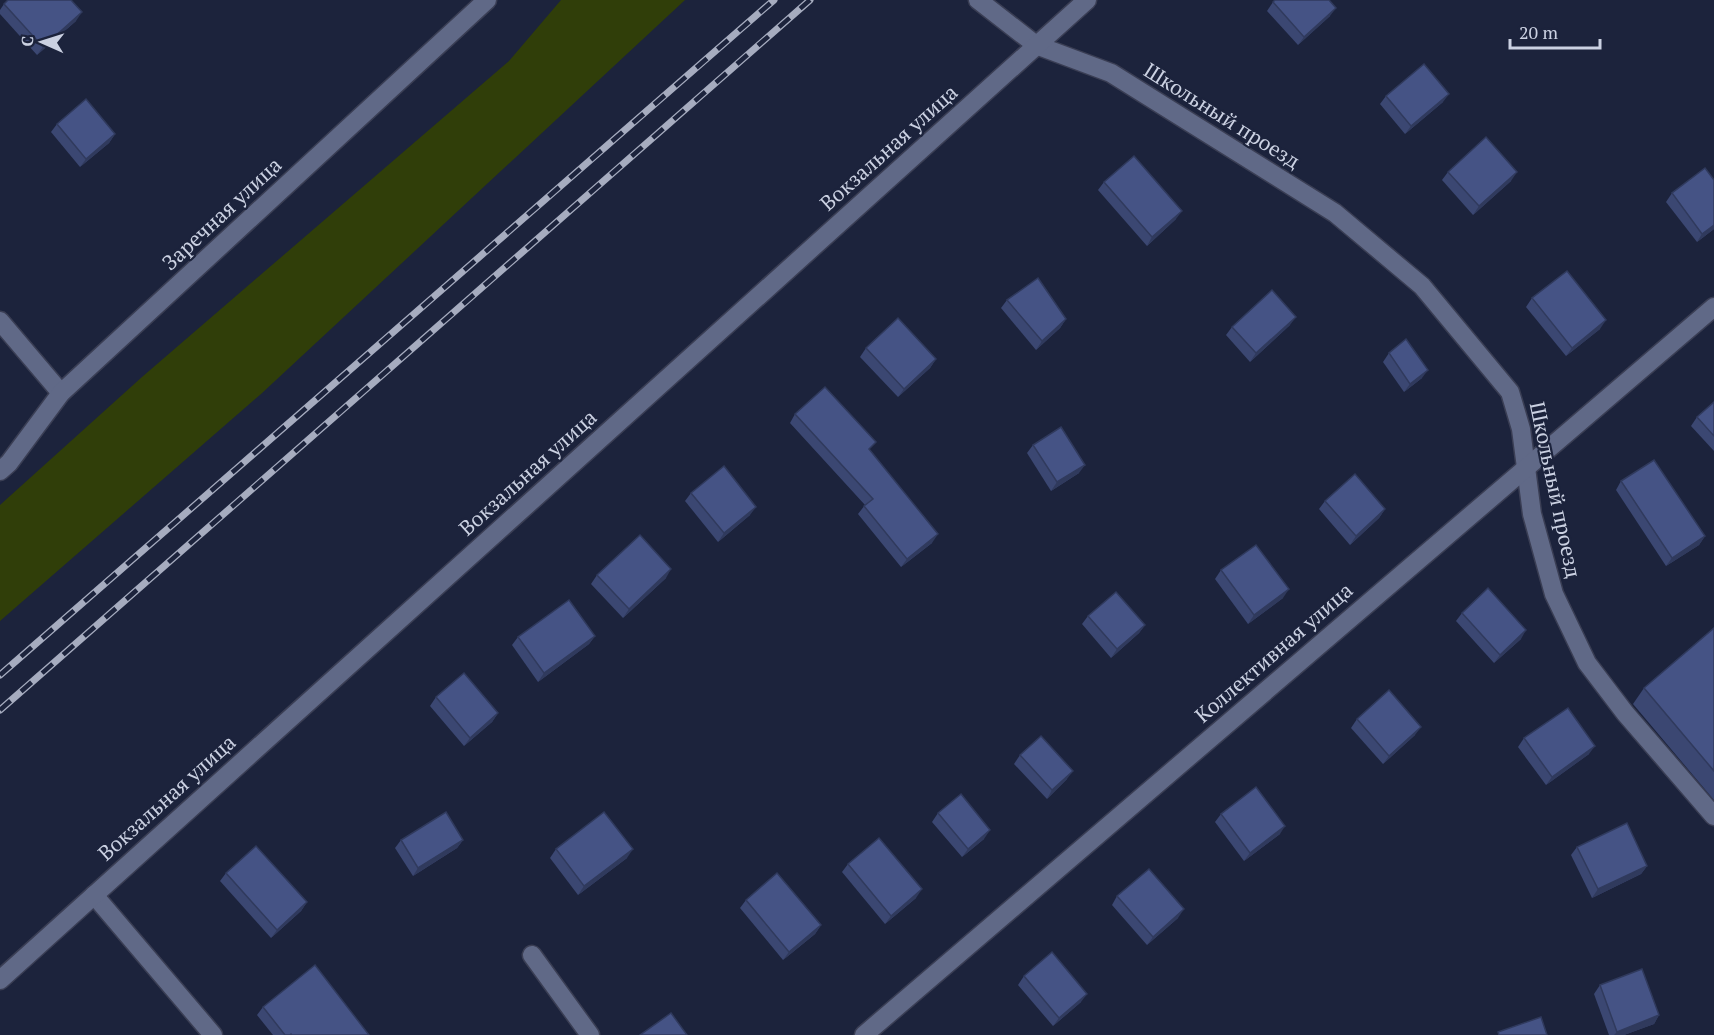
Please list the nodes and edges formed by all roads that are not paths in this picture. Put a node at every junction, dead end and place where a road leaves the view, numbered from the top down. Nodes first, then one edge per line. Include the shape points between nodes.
1 (487, 0) edge
2 (978, 0) edge
3 (1087, 0) edge
4 (1036, 45) junction
5 (1714, 307) edge
6 (0, 321) edge
7 (61, 393) junction
8 (1526, 467) junction
9 (0, 471) edge
10 (1714, 816) edge
11 (94, 894) junction
12 (532, 955) dead end
13 (0, 980) edge
14 (213, 1035) edge
15 (590, 1035) edge
16 (864, 1035) edge

1 - 7 street, Заречная улица
2 - 4 street, Школьный проезд
3 - 4 street, Вокзальная улица
4 - 8 street, Школьный проезд via 1111,73 1335,213 1422,286 1510,392 1521,429
4 - 11 street, Вокзальная улица
5 - 8 street, Коллективная улица
6 - 7 street
7 - 9 street, Заречная улица
8 - 10 street, Школьный проезд via 1532,514 1554,594 1587,663
8 - 16 street, Коллективная улица
11 - 13 street, Вокзальная улица
11 - 14 street
12 - 15 street

